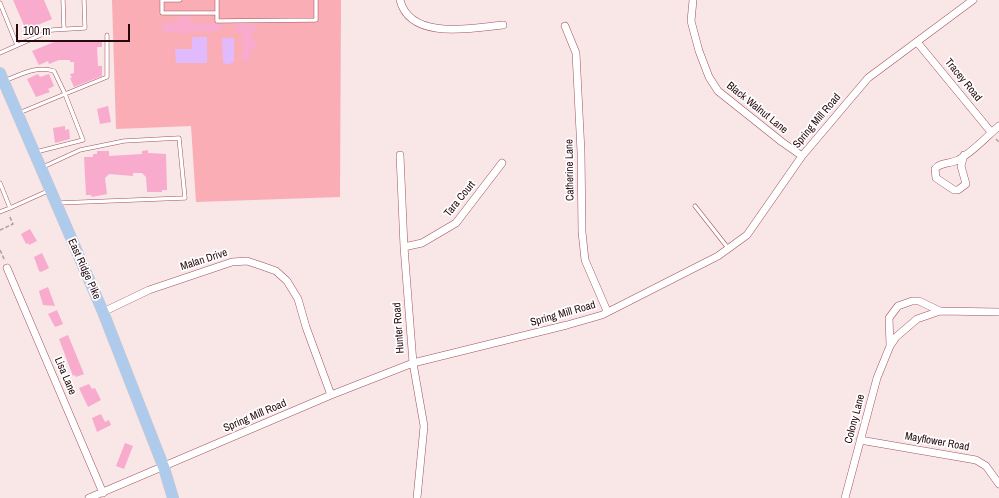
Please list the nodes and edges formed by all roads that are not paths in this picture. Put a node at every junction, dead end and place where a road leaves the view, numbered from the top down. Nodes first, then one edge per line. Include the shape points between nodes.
1 (63, 0) edge
2 (84, 0) edge
3 (180, 0) edge
4 (218, 0) edge
5 (316, 0) edge
6 (400, 0) edge
7 (693, 0) edge
8 (973, 0) edge
9 (0, 3) edge
10 (217, 13) junction
11 (503, 25) dead end
12 (565, 26) dead end
13 (64, 29) junction
14 (107, 35) dead end
15 (917, 42) junction
16 (17, 45) junction
17 (0, 53) edge
18 (2, 77) edge
19 (65, 94) junction
20 (17, 114) junction
21 (999, 126) edge
22 (991, 132) junction
23 (33, 153) junction
24 (400, 155) dead end
25 (964, 155) junction
26 (802, 156) junction
27 (502, 163) dead end
28 (40, 168) junction
29 (0, 183) edge
30 (50, 190) junction
31 (55, 203) junction
32 (695, 206) dead end
33 (8, 209) junction
34 (0, 212) edge
35 (404, 247) junction
36 (728, 248) junction
37 (7, 268) road end
38 (608, 311) junction
39 (940, 311) junction
40 (103, 312) junction
41 (999, 312) edge
42 (890, 346) junction
43 (413, 363) junction
44 (331, 395) junction
45 (860, 440) junction
46 (164, 468) junction
47 (999, 484) edge
48 (103, 493) junction
49 (90, 498) edge
50 (173, 498) edge
51 (416, 498) edge
52 (845, 498) edge

1 - 13 lane
2 - 13 lane via 85,28
3 - 10 lane via 162,0 162,13
4 - 10 lane
5 - 10 lane via 316,20 217,21
6 - 11 street via 411,18 436,29
7 - 26 street, Black Walnut Lane via 692,21 699,51 709,77 718,91
8 - 15 street, Spring Mill Road
9 - 16 lane
12 - 38 street, Catherine Lane via 576,54 585,260
13 - 16 lane via 52,30
14 - 19 lane via 107,77
15 - 22 street, Tracey Road
15 - 26 street, Spring Mill Road via 868,78
16 - 17 lane
18 - 19 lane via 46,68 54,71
18 - 20 main road, East Ridge Pike
19 - 20 lane
19 - 23 lane via 83,140
20 - 23 main road, East Ridge Pike
21 - 22 street
22 - 25 street
23 - 28 main road, East Ridge Pike
24 - 35 street, Hunter Road
25 - 25 street via 935,169 936,178 954,190 966,184 961,166
26 - 36 street, Spring Mill Road via 747,236
27 - 35 street, Tara Court via 456,223 422,243
28 - 30 main road, East Ridge Pike
28 - 31 lane via 80,150 124,141 179,138 185,198
29 - 33 lane
30 - 31 main road, East Ridge Pike
30 - 33 lane
31 - 40 main road, East Ridge Pike
32 - 36 lane
33 - 34 lane
35 - 43 street, Hunter Road
36 - 38 street, Spring Mill Road via 718,256
37 - 48 street, Lisa Lane
38 - 43 street, Spring Mill Road via 567,325
39 - 41 street, Colony Lane
39 - 42 street, Colony Lane via 917,319 906,327
39 - 42 street, Colony Lane via 919,301 898,306 889,318
40 - 44 street, Malan Drive via 149,290 232,262 247,261 276,271 287,281 298,299
40 - 46 main road, East Ridge Pike
42 - 45 street, Colony Lane via 877,378
43 - 44 street, Spring Mill Road
43 - 51 street, Hunter Road via 424,426
44 - 46 street, Spring Mill Road
45 - 47 street, Mayflower Road via 976,460 986,466
45 - 52 street, Colony Lane
46 - 48 street, Spring Mill Road
46 - 50 main road, East Ridge Pike
48 - 49 street, Spring Mill Road

